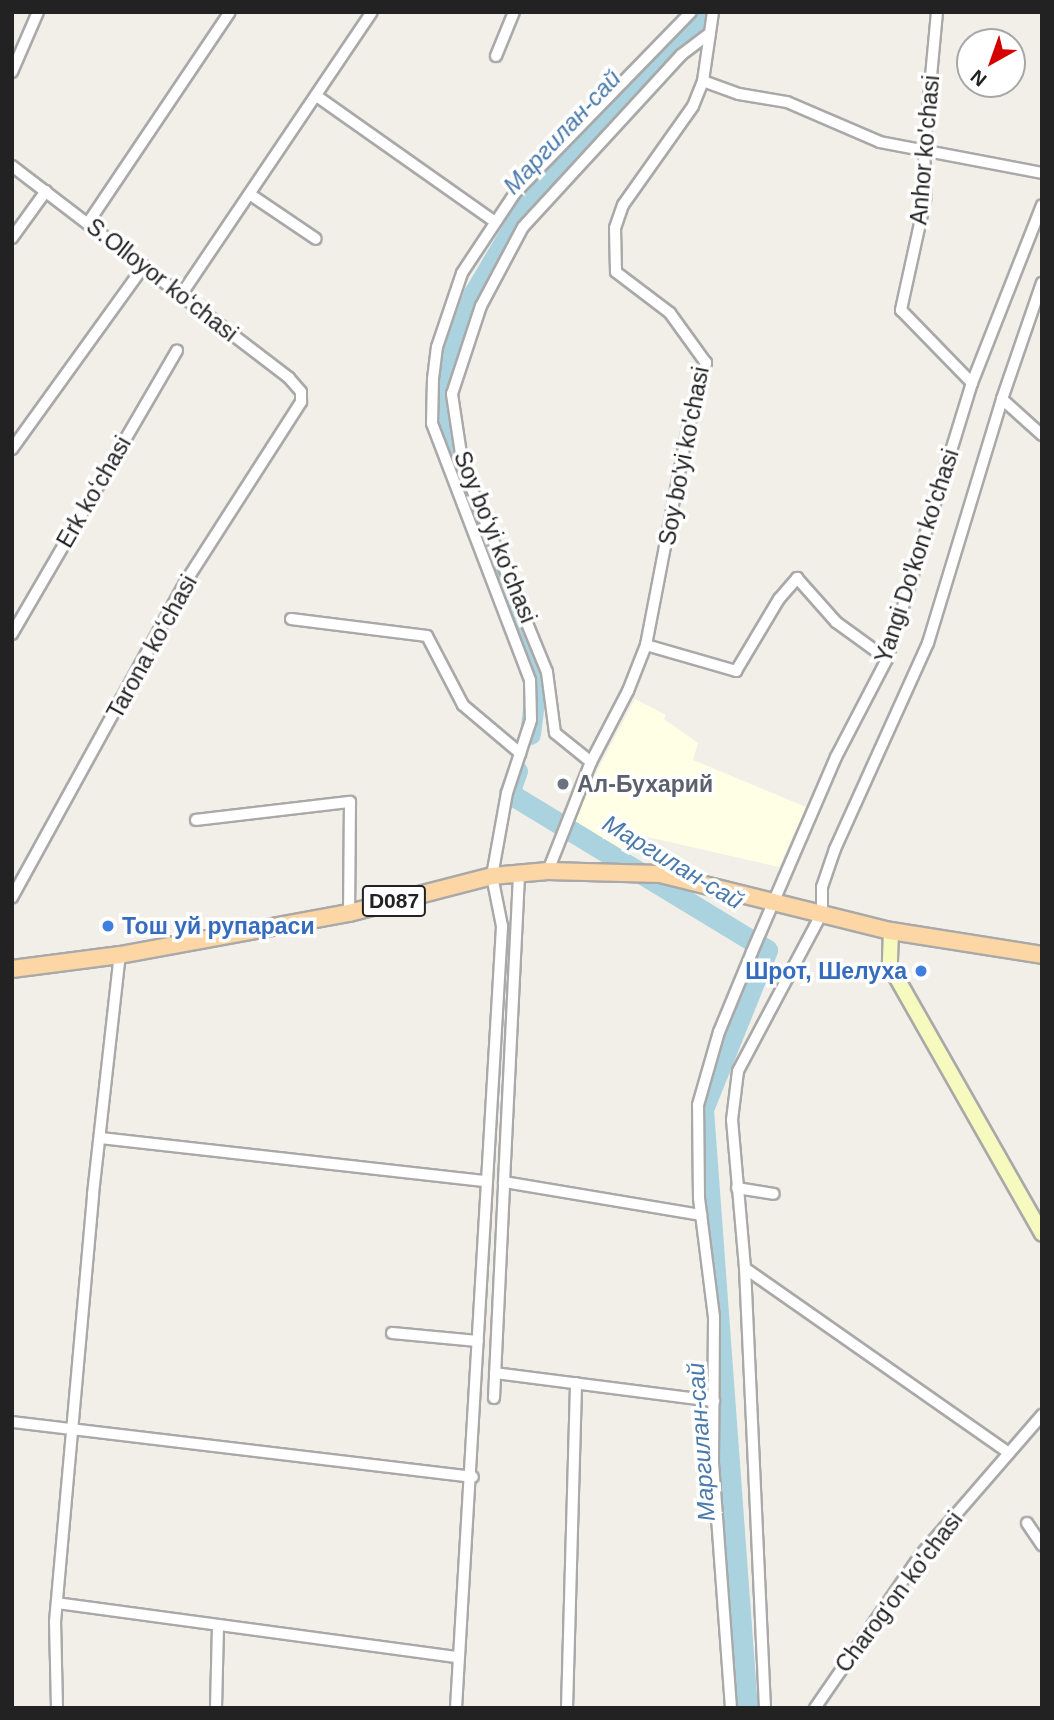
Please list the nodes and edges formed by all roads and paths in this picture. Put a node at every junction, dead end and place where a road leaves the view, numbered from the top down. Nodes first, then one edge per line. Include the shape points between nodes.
1 (38, 12) edge
2 (230, 12) edge
3 (372, 12) edge
4 (514, 12) edge
5 (691, 12) edge
6 (713, 12) edge
7 (937, 12) edge
8 (710, 33) junction
9 (496, 56) dead end
10 (12, 72) edge
11 (703, 81) junction
12 (318, 97) junction
13 (924, 151) junction
14 (12, 166) edge
15 (1042, 173) edge
16 (46, 191) junction
17 (251, 195) junction
18 (1042, 205) edge
19 (495, 222) junction
20 (88, 223) junction
21 (12, 238) edge
22 (316, 239) dead end
23 (144, 266) junction
24 (1042, 283) edge
25 (181, 295) junction
26 (1038, 303) edge
27 (177, 350) dead end
28 (972, 383) junction
29 (1002, 399) junction
30 (300, 402) joint
31 (1042, 435) edge
32 (12, 449) edge
33 (291, 619) dead end
34 (12, 634) edge
35 (646, 645) junction
36 (887, 659) junction
37 (520, 752) junction
38 (591, 762) junction
39 (196, 820) dead end
40 (548, 871) junction
41 (519, 872) junction
42 (492, 876) junction
43 (12, 897) edge
44 (775, 900) junction
45 (349, 913) junction
46 (822, 913) junction
47 (891, 932) junction
48 (120, 955) junction
49 (1042, 955) edge
50 (12, 969) edge
51 (101, 1138) junction
52 (486, 1181) junction
53 (504, 1182) junction
54 (737, 1188) junction
55 (774, 1194) dead end
56 (701, 1214) junction
57 (1042, 1234) edge
58 (745, 1268) junction
59 (392, 1333) dead end
60 (478, 1341) junction
61 (495, 1373) junction
62 (576, 1383) junction
63 (494, 1398) dead end
64 (714, 1401) junction
65 (1042, 1415) edge
66 (12, 1422) edge
67 (75, 1430) junction
68 (1009, 1453) junction
69 (473, 1477) junction
70 (1027, 1523) dead end
71 (1042, 1545) edge
72 (57, 1603) junction
73 (218, 1625) junction
74 (458, 1657) junction
75 (57, 1708) edge
76 (216, 1708) edge
77 (456, 1708) edge
78 (567, 1708) edge
79 (731, 1708) edge
80 (765, 1708) edge
81 (815, 1708) edge

1 - 10 street
2 - 20 street
3 - 12 street
4 - 9 street
5 - 19 street, Soy boʻyi koʻchasi via 515,193
6 - 8 street
7 - 13 street, Anhor ko'chasi
8 - 11 street, Soy bo'yi ko'chasi
8 - 38 street, Soy boʻyi koʻchasi via 681,55 523,227 481,306 452,394 457,442 467,476 547,672 555,733 569,749
11 - 13 street via 739,94 787,102 880,142
11 - 35 street, Soy bo'yi ko'chasi via 676,136 624,205 614,238 616,272 670,313 706,363 687,432
12 - 17 street
12 - 19 street
13 - 15 street
13 - 28 street, Anhor ko'chasi via 926,196 901,310
14 - 16 street, S.Olloyor koʻchasi
16 - 20 street, S.Olloyor koʻchasi
16 - 21 street
17 - 22 street
17 - 25 street
18 - 28 street, Yangi Do'kon ko'chasi
19 - 37 street, Soy boʻyi koʻchasi via 462,273 450,306 438,347 432,423 530,680 531,720
20 - 23 street, S.Olloyor koʻchasi
23 - 25 street, S.Olloyor koʻchasi
23 - 32 street
24 - 26 street
25 - 30 street, S.Olloyor koʻchasi via 289,378 301,392
26 - 29 street
27 - 34 street, Erk koʻchasi
28 - 36 street, Yangi Do'kon ko'chasi
29 - 31 street
29 - 46 street via 928,643 835,849 822,887
30 - 43 street, Tarona koʻchasi via 186,581
33 - 37 street via 427,636 463,705
35 - 36 street via 736,671 779,599 797,578 836,622
35 - 38 street, Soy bo'yi ko'chasi
36 - 44 street, Yangi Do'kon ko'chasi via 836,757
37 - 42 street, Soy boʻyi koʻchasi via 497,836
38 - 40 street
39 - 45 street via 350,802
40 - 41 main road, D087
40 - 44 main road, D087 via 660,874
41 - 42 main road, D087
41 - 53 street
42 - 45 main road, D087
42 - 52 street, Soy boʻyi koʻchasi via 502,926
44 - 46 main road, D087
44 - 56 street, Yangi Do'kon ko'chasi via 719,1032 698,1104
45 - 48 main road, D087
46 - 47 main road, D087
46 - 54 street via 738,1071 732,1120
47 - 49 main road, D087
47 - 57 main road via 890,966
48 - 50 main road, D087
48 - 51 street
51 - 52 street
51 - 67 street
52 - 60 street, Soy boʻyi koʻchasi
53 - 56 street
53 - 61 street
54 - 55 street
54 - 58 street
56 - 64 street, Yangi Do'kon ko'chasi via 714,1317
58 - 68 street
58 - 80 street
59 - 60 street
60 - 69 street, Soy boʻyi koʻchasi
61 - 62 street
61 - 63 street
62 - 64 street
62 - 78 street
64 - 79 street, Yangi Do'kon ko'chasi via 713,1462
65 - 68 street, Charog'on ko'chasi
66 - 67 street
67 - 69 street
67 - 72 street
68 - 81 street, Charog'on ko'chasi via 919,1557
69 - 74 street, Soy boʻyi koʻchasi
70 - 71 street
72 - 73 street
72 - 75 street
73 - 74 street
73 - 76 street
74 - 77 street, Soy boʻyi koʻchasi

